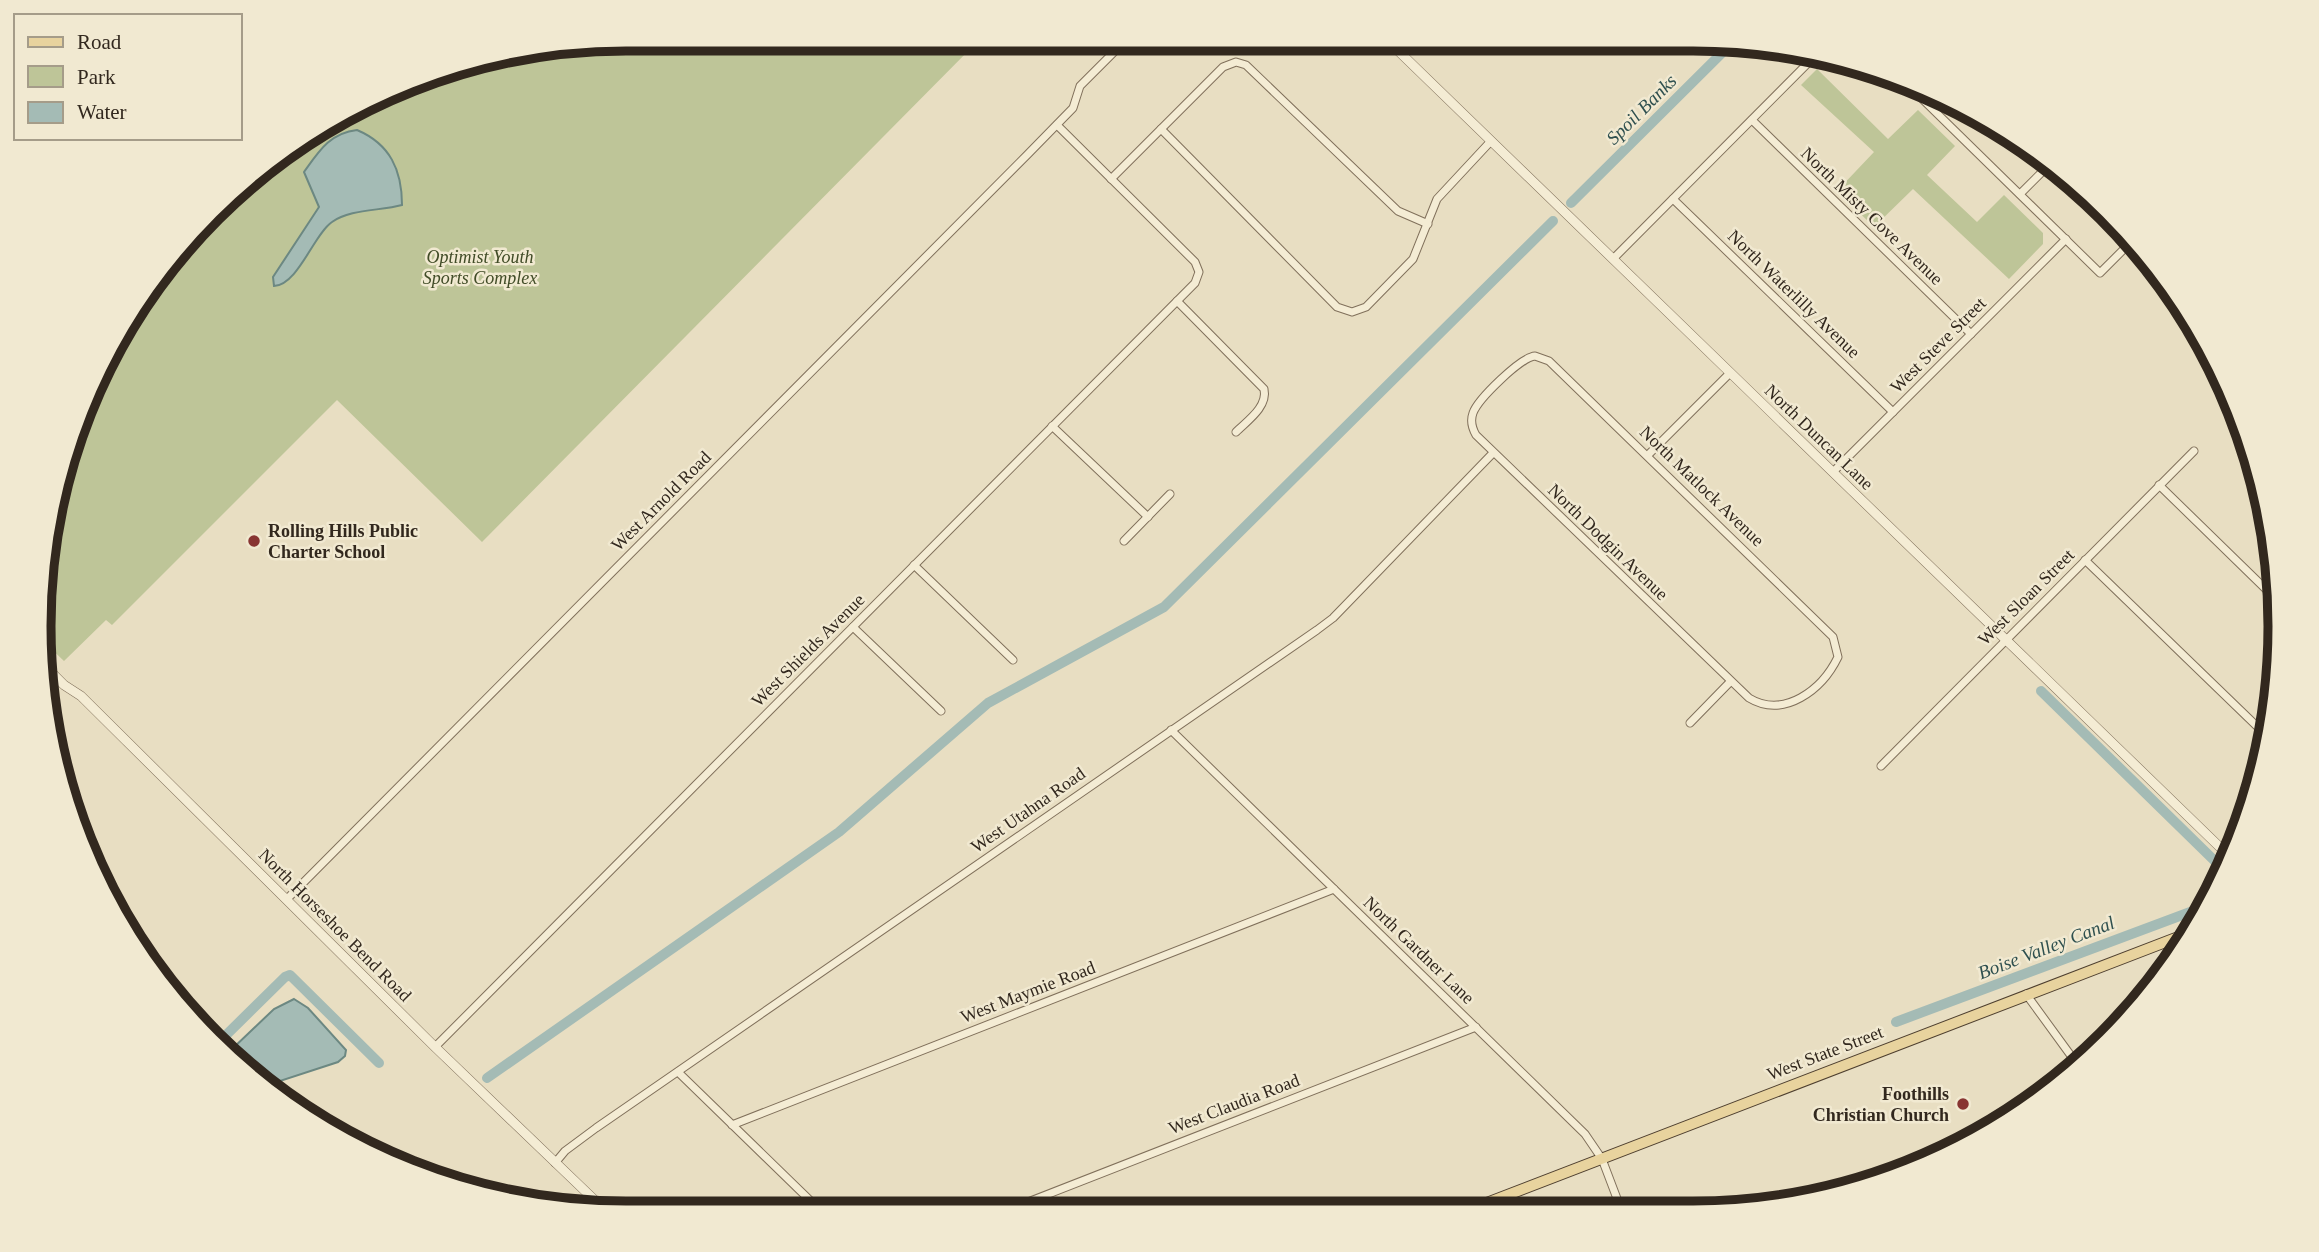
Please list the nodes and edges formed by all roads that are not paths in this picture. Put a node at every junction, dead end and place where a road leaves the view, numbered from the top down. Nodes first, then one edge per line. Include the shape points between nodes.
1 (1116, 51) edge
2 (1397, 51) edge
3 (1808, 63) edge
4 (1923, 99) edge
5 (1752, 120) junction
6 (1057, 125) junction
7 (1161, 129) junction
8 (1491, 141) junction
9 (2044, 170) edge
10 (1111, 179) junction
11 (2020, 194) junction
12 (1673, 199) junction
13 (1428, 224) junction
14 (2066, 239) junction
15 (2125, 248) edge
16 (1613, 260) junction
17 (1177, 301) junction
18 (1971, 334) junction
19 (1535, 356) joint
20 (1730, 373) junction
21 (1893, 412) junction
22 (1052, 426) junction
23 (1236, 432) dead end
24 (2194, 451) dead end
25 (1493, 453) junction
26 (1648, 455) junction
27 (1833, 472) junction
28 (2159, 485) junction
29 (1170, 494) dead end
30 (1148, 517) junction
31 (1124, 541) dead end
32 (2085, 560) junction
33 (915, 565) junction
34 (2267, 590) edge
35 (853, 627) junction
36 (2006, 639) junction
37 (1838, 649) joint
38 (1013, 660) dead end
39 (53, 675) edge
40 (1730, 682) junction
41 (941, 711) dead end
42 (1690, 723) dead end
43 (2259, 729) edge
44 (1171, 730) junction
45 (1881, 766) dead end
46 (2222, 850) edge
47 (1334, 889) junction
48 (287, 899) junction
49 (2176, 937) edge
50 (2025, 993) junction
51 (1476, 1027) junction
52 (435, 1047) junction
53 (2072, 1058) edge
54 (678, 1072) junction
55 (732, 1125) junction
56 (1602, 1159) junction
57 (555, 1163) junction
58 (594, 1200) edge
59 (811, 1201) edge
60 (1031, 1201) edge
61 (1492, 1201) edge
62 (1618, 1201) edge

1 - 6 street, West Arnold Road via 1080,86 1073,108
2 - 8 street, North Duncan Lane
3 - 5 street
4 - 11 street
5 - 12 street
5 - 18 street, North Misty Cove Avenue
6 - 10 street
6 - 48 street, West Arnold Road
7 - 10 street
7 - 13 street via 1223,67 1236,62 1246,65 1398,211
7 - 13 street via 1337,307 1352,312 1366,307 1405,268
8 - 13 street via 1437,199
8 - 16 street, North Duncan Lane
9 - 11 street
10 - 17 street, West Shields Avenue via 1195,262 1199,272 1195,283
11 - 14 street
12 - 16 street
12 - 21 street, North Waterlilly Avenue
14 - 15 street via 2100,273
14 - 18 street, West Steve Street
16 - 20 street, North Duncan Lane
17 - 22 street, West Shields Avenue
17 - 23 street via 1261,385 1265,395 1261,406
18 - 21 street, West Steve Street
19 - 25 street, North Dodgin Avenue via 1523,359 1476,408 1471,420 1476,435
19 - 26 street, North Matlock Avenue via 1549,361
20 - 26 street
20 - 27 street, North Duncan Lane
21 - 27 street, West Steve Street
22 - 30 street
22 - 33 street, West Shields Avenue
24 - 28 street, West Sloan Street
25 - 40 street, North Dodgin Avenue
25 - 44 street, West Utahna Road via 1333,618
26 - 37 street, North Matlock Avenue via 1833,637
27 - 36 street, North Duncan Lane
28 - 32 street, West Sloan Street
28 - 34 street
29 - 30 street
30 - 31 street
32 - 36 street, West Sloan Street
32 - 43 street
33 - 35 street, West Shields Avenue
33 - 38 street
35 - 41 street
35 - 52 street, West Shields Avenue
36 - 45 street, West Sloan Street
36 - 46 street, North Duncan Lane
37 - 40 street, North Dodgin Avenue via 1834,665 1792,704 1760,705
39 - 48 street, North Horseshoe Bend Road via 81,696
40 - 42 street
44 - 47 street, North Gardner Lane
44 - 54 street, West Utahna Road
47 - 51 street, North Gardner Lane
47 - 55 street, West Maymie Road
48 - 52 street, North Horseshoe Bend Road
49 - 50 main road, West State Street
50 - 53 street
50 - 56 main road, West State Street
51 - 56 street, North Gardner Lane via 1586,1134
51 - 60 street, West Claudia Road
52 - 57 street, North Horseshoe Bend Road
54 - 55 street
54 - 57 street, West Utahna Road via 565,1151
55 - 59 street
56 - 61 main road, West State Street
56 - 62 street, North Gardner Lane
57 - 58 street, North Horseshoe Bend Road

